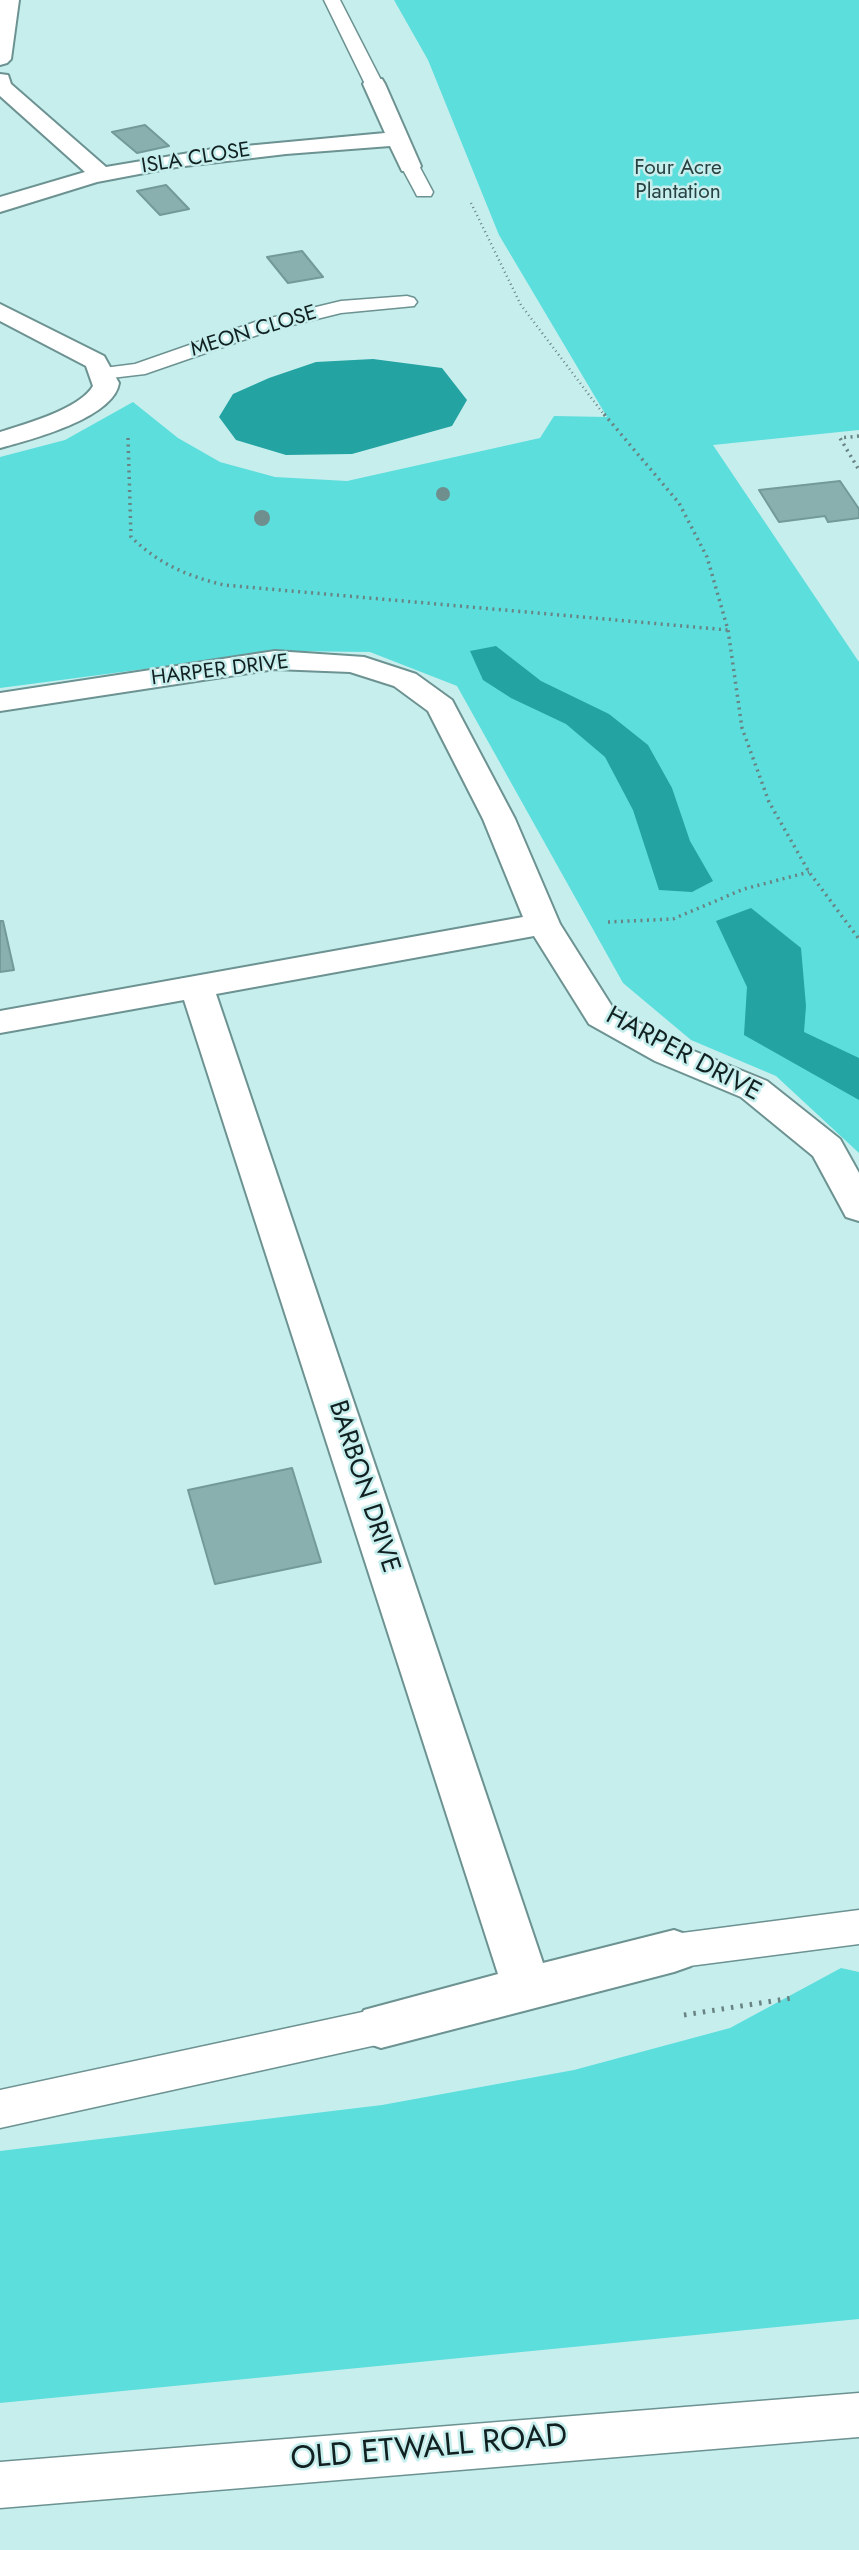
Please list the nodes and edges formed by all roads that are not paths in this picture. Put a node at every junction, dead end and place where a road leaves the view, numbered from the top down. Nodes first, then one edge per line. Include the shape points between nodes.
1 (9, 0) edge
2 (332, 0) edge
3 (0, 59) edge
4 (0, 79) edge
5 (374, 84) joint
6 (397, 139) junction
7 (410, 166) joint
8 (102, 174) junction
9 (424, 192) dead end
10 (0, 205) edge
11 (407, 302) dead end
12 (0, 311) edge
13 (102, 385) junction
14 (0, 440) edge
15 (0, 702) edge
16 (542, 924) junction
17 (197, 988) junction
18 (0, 1022) edge
19 (859, 1208) edge
20 (859, 1927) edge
21 (674, 1951) joint
22 (527, 1987) junction
23 (381, 2026) joint
24 (0, 2109) edge
25 (859, 2414) edge
26 (0, 2485) edge

1 - 3 street
2 - 5 lane
4 - 8 street via 1,86
5 - 6 street
6 - 7 street
6 - 8 street, ISLA CLOSE via 246,151
7 - 9 lane
8 - 10 street, ISLA CLOSE
11 - 13 lane, MEON CLOSE via 341,307 265,325
12 - 13 street via 95,361
13 - 14 street via 56,420
15 - 16 street, HARPER DRIVE via 275,660 353,663 405,680 441,706 499,819
16 - 17 street
16 - 19 street, HARPER DRIVE via 601,1016 667,1053 754,1089 827,1148
17 - 18 street
17 - 22 street, BARBON DRIVE
20 - 21 lane
21 - 22 street
22 - 23 street
23 - 24 lane
25 - 26 lane, OLD ETWALL ROAD

